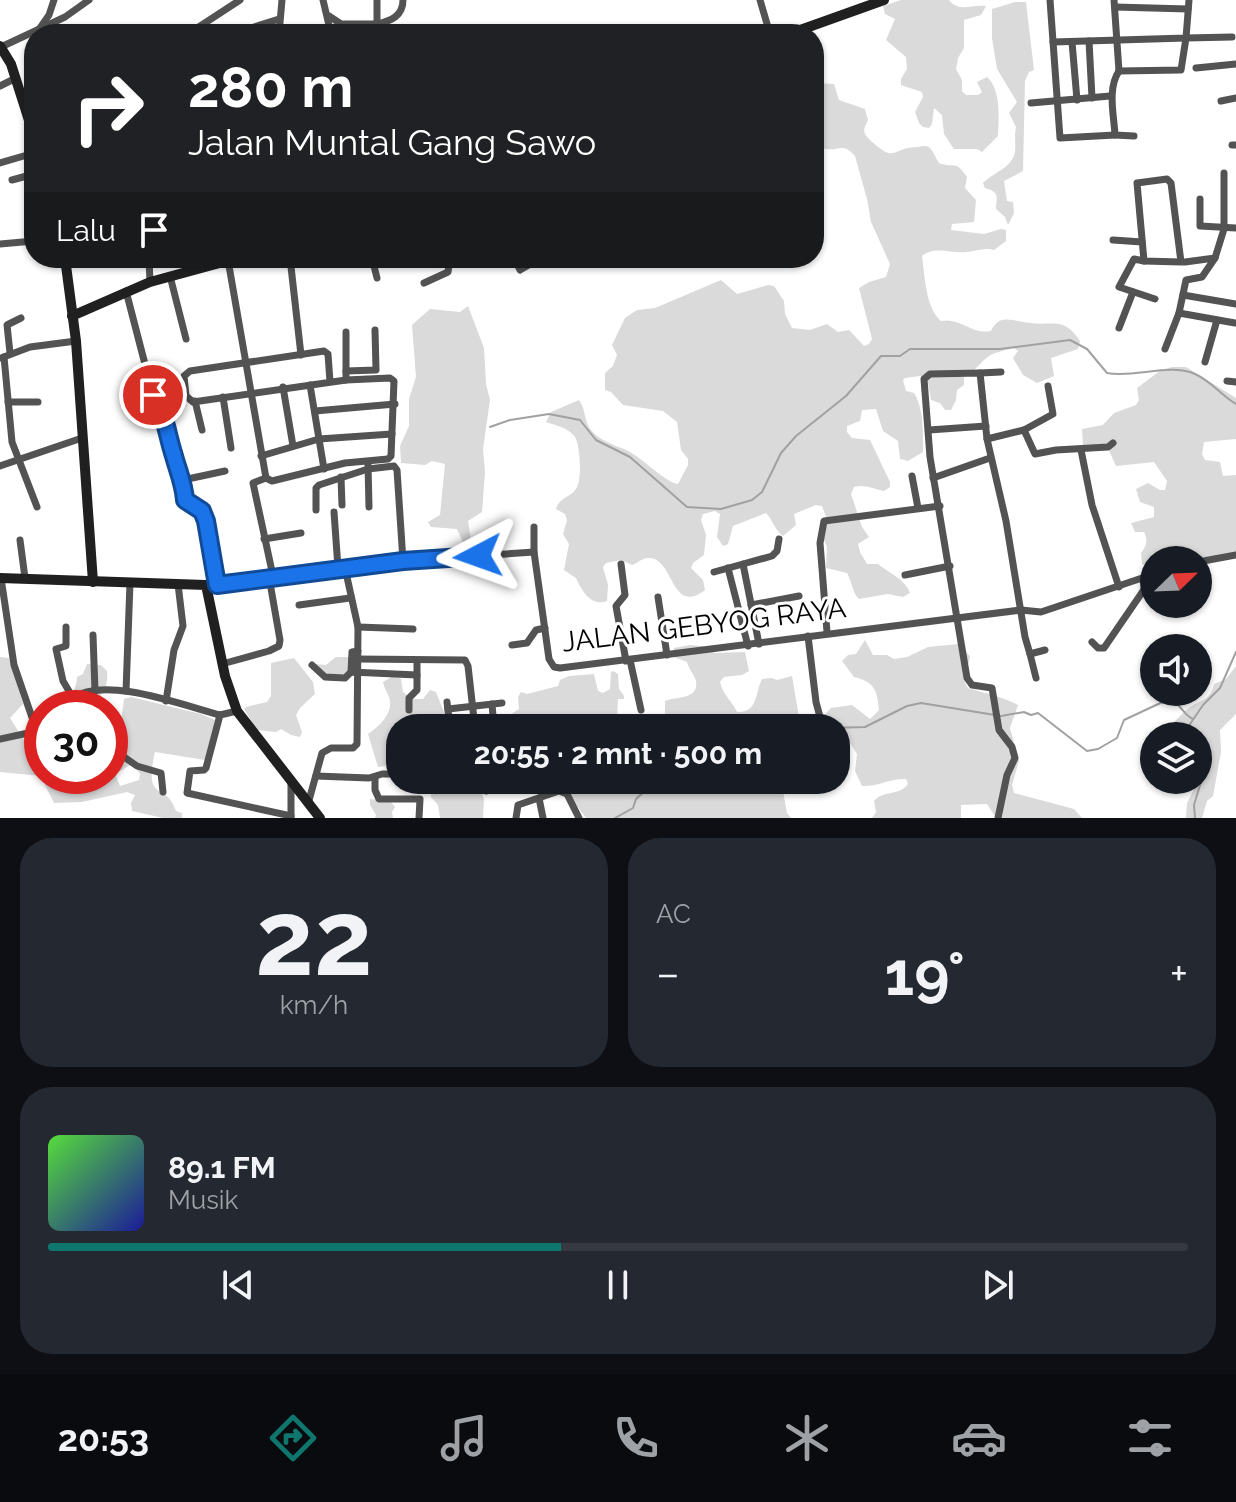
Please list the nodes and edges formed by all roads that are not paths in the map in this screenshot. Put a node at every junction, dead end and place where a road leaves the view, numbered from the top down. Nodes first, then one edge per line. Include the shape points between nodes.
1 (89, 0) edge
2 (240, 0) edge
3 (282, 0) edge
4 (323, 0) edge
5 (377, 0) edge
6 (403, 0) edge
7 (760, 0) edge
8 (884, 0) edge
9 (1050, 0) edge
10 (54, 1) edge
11 (861, 4) edge
12 (1115, 4) edge
13 (1189, 4) edge
14 (329, 16) junction
15 (279, 19) junction
16 (43, 24) edge
17 (50, 24) edge
18 (203, 24) edge
19 (263, 24) edge
20 (279, 24) edge
21 (330, 24) edge
22 (377, 24) junction
23 (767, 24) edge
24 (813, 24) edge
25 (24, 36) edge
26 (1232, 37) dead end
27 (1186, 38) junction
28 (1117, 40) junction
29 (1089, 41) junction
30 (1053, 42) junction
31 (1072, 42) junction
32 (0, 47) edge
33 (1236, 64) edge
34 (1196, 68) dead end
35 (1119, 71) junction
36 (16, 78) junction
37 (0, 86) edge
38 (1110, 96) dead end
39 (1092, 98) junction
40 (1236, 98) edge
41 (1077, 100) junction
42 (1221, 101) dead end
43 (1056, 102) junction
44 (1031, 103) dead end
45 (24, 104) edge
46 (1115, 135) junction
47 (1134, 136) dead end
48 (24, 156) edge
49 (0, 163) edge
50 (1224, 173) dead end
51 (24, 177) edge
52 (12, 180) dead end
53 (1200, 199) dead end
54 (1236, 228) edge
55 (1224, 229) junction
56 (1113, 240) dead end
57 (24, 242) edge
58 (1142, 242) junction
59 (0, 244) edge
60 (1215, 258) junction
61 (1144, 261) junction
62 (1181, 262) junction
63 (66, 268) edge
64 (149, 268) edge
65 (198, 268) edge
66 (228, 268) edge
67 (291, 268) edge
68 (374, 268) edge
69 (449, 268) edge
70 (170, 276) junction
71 (377, 278) dead end
72 (150, 282) junction
73 (424, 283) dead end
74 (126, 291) junction
75 (1133, 292) junction
76 (1183, 295) junction
77 (1155, 299) dead end
78 (1236, 304) edge
79 (1179, 313) junction
80 (72, 316) junction
81 (21, 318) dead end
82 (1217, 320) junction
83 (1235, 323) edge
84 (1119, 328) dead end
85 (375, 330) dead end
86 (346, 332) dead end
87 (186, 339) dead end
88 (76, 341) junction
89 (1165, 349) dead end
90 (301, 355) junction
91 (5, 356) edge
92 (247, 362) junction
93 (1205, 362) dead end
94 (346, 371) junction
95 (1001, 372) dead end
96 (980, 373) junction
97 (346, 380) junction
98 (330, 382) junction
99 (310, 385) junction
100 (1048, 386) dead end
101 (283, 387) junction
102 (252, 391) junction
103 (223, 397) junction
104 (195, 401) junction
105 (8, 402) junction
106 (38, 402) dead end
107 (395, 404) junction
108 (315, 411) junction
109 (986, 426) junction
110 (202, 430) dead end
111 (929, 430) junction
112 (1024, 430) junction
113 (392, 434) junction
114 (82, 438) junction
115 (319, 439) junction
116 (987, 439) junction
117 (1113, 443) dead end
118 (293, 446) junction
119 (231, 448) dead end
120 (1081, 450) junction
121 (261, 456) junction
122 (990, 458) junction
123 (18, 460) junction
124 (368, 465) junction
125 (0, 466) edge
126 (324, 469) junction
127 (225, 471) dead end
128 (912, 476) dead end
129 (341, 477) junction
130 (266, 478) junction
131 (933, 478) junction
132 (183, 480) junction
133 (342, 505) dead end
134 (940, 506) junction
135 (37, 507) dead end
136 (369, 507) dead end
137 (918, 508) junction
138 (316, 510) dead end
139 (334, 512) dead end
140 (534, 527) dead end
141 (301, 533) dead end
142 (264, 539) junction
143 (779, 539) dead end
144 (20, 540) dead end
145 (534, 552) junction
146 (1236, 555) edge
147 (1212, 559) edge
148 (403, 561) junction
149 (621, 564) dead end
150 (950, 566) junction
151 (743, 567) junction
152 (342, 568) junction
153 (728, 568) junction
154 (714, 572) dead end
155 (905, 575) dead end
156 (271, 576) junction
157 (1, 578) edge
158 (25, 578) junction
159 (1140, 579) edge
160 (93, 582) junction
161 (130, 583) junction
162 (178, 584) junction
163 (211, 585) junction
164 (1119, 587) junction
165 (1140, 595) edge
166 (799, 596) dead end
167 (658, 597) dead end
168 (350, 598) junction
169 (299, 605) dead end
170 (751, 605) junction
171 (1021, 610) junction
172 (959, 618) junction
173 (66, 627) dead end
174 (358, 627) junction
175 (545, 628) junction
176 (413, 629) dead end
177 (827, 632) junction
178 (93, 635) dead end
179 (808, 636) junction
180 (1092, 642) dead end
181 (759, 644) junction
182 (512, 645) dead end
183 (748, 646) junction
184 (1045, 650) dead end
185 (1030, 654) junction
186 (357, 655) junction
187 (667, 655) junction
188 (628, 660) junction
189 (417, 662) junction
190 (222, 664) junction
191 (312, 665) dead end
192 (354, 672) junction
193 (417, 678) junction
194 (1036, 678) dead end
195 (427, 680) dead end
196 (24, 690) edge
197 (68, 690) edge
198 (95, 690) edge
199 (126, 690) edge
200 (128, 692) edge
201 (166, 701) junction
202 (502, 703) dead end
203 (492, 704) junction
204 (473, 707) junction
205 (409, 710) dead end
206 (641, 710) dead end
207 (237, 711) junction
208 (448, 714) edge
209 (474, 714) edge
210 (493, 714) edge
211 (819, 714) edge
212 (220, 715) junction
213 (24, 734) edge
214 (0, 739) edge
215 (128, 760) edge
216 (386, 774) edge
217 (316, 776) junction
218 (375, 777) junction
219 (291, 783) junction
220 (163, 792) dead end
221 (539, 798) junction
222 (308, 804) junction
223 (291, 817) edge
224 (320, 818) edge
225 (419, 818) edge
226 (516, 818) edge
227 (543, 818) edge
228 (579, 818) edge
229 (998, 818) edge

1 - 17 street
2 - 18 street
3 - 15 street
4 - 14 street
5 - 22 street
6 - 22 street via 398,15
7 - 23 street
8 - 11 main road
9 - 30 street
10 - 16 street
11 - 24 main road
12 - 13 street
12 - 28 street
13 - 27 street
14 - 21 street
14 - 22 street via 341,24
15 - 19 street
15 - 20 street
25 - 32 street
26 - 27 street
27 - 28 street
27 - 35 street via 1181,70
28 - 29 street
28 - 35 street
29 - 31 street
29 - 39 street
30 - 31 street
30 - 43 street
31 - 41 street
32 - 36 main road
33 - 34 street
35 - 46 street via 1112,90
36 - 37 street
36 - 45 main road
38 - 39 street
39 - 41 street
40 - 42 street
41 - 43 street
43 - 44 street
43 - 46 street via 1060,138
46 - 47 street
48 - 49 street
50 - 55 street
51 - 52 street
53 - 55 street via 1199,224
54 - 55 street
55 - 60 street
56 - 58 street
57 - 59 street
58 - 61 street
58 - 62 street via 1137,183 1167,179 1173,189
60 - 62 street
60 - 76 street via 1202,277 1186,280
61 - 62 street
61 - 75 street via 1134,259 1119,287
63 - 80 main road
64 - 72 street
65 - 70 main road
66 - 92 street
67 - 90 street
68 - 71 street
69 - 73 street
70 - 72 main road
70 - 87 street
72 - 74 main road
74 - 80 main road
74 - 132 street via 146,372
75 - 77 street
75 - 84 street
76 - 78 street
76 - 79 street
79 - 82 street
79 - 89 street
80 - 88 main road
81 - 91 street via 7,325
82 - 83 street
82 - 93 street
85 - 94 street via 377,368
86 - 94 street
88 - 91 street
88 - 114 main road
90 - 92 street
90 - 98 street via 327,353
91 - 105 street
92 - 102 street
92 - 104 street via 190,371 184,376 186,396
94 - 97 street
95 - 96 street
96 - 109 street
96 - 111 street via 924,379
97 - 98 street
97 - 107 street via 390,378
98 - 99 street
99 - 101 street
99 - 108 street
100 - 112 street via 1051,418
101 - 102 street
101 - 118 street
102 - 103 street
102 - 121 street
103 - 104 street
103 - 119 street
104 - 110 street
105 - 106 street
105 - 123 street
107 - 108 street
107 - 113 street
108 - 115 street
109 - 111 street
109 - 116 street
111 - 131 street
112 - 116 street
112 - 120 street via 1035,454
113 - 115 street
113 - 124 street via 391,456
114 - 123 street
114 - 160 main road
115 - 118 street
115 - 126 street
116 - 122 street
117 - 120 street
118 - 121 street
120 - 164 street via 1092,505
121 - 130 street
122 - 131 street
122 - 171 street
123 - 125 street
123 - 135 street
124 - 126 street via 345,463
124 - 129 street
124 - 136 street
124 - 148 street via 397,470
126 - 130 street
127 - 132 street
128 - 137 street
129 - 133 street
129 - 138 street via 317,487
130 - 142 street via 252,484
131 - 134 street
132 - 163 street via 186,502 202,511 206,521
134 - 137 street
134 - 150 street
137 - 177 street via 824,521 820,543
139 - 152 street
140 - 145 street, JALAN GEBYOG RAYA
141 - 142 street
142 - 156 street
143 - 151 street via 772,556
144 - 158 street
145 - 148 street
145 - 175 street, JALAN GEBYOG RAYA
146 - 147 street
148 - 152 street
149 - 188 street via 625,595 616,606
150 - 155 street
150 - 172 street
151 - 153 street
151 - 170 street
152 - 156 street
152 - 168 street
153 - 154 street
153 - 183 street
156 - 163 street
156 - 190 street via 279,646
157 - 158 main road
157 - 196 street via 14,665
158 - 160 main road
159 - 164 street, JALAN GEBYOG RAYA
160 - 161 main road
161 - 162 main road
161 - 199 street
162 - 163 main road
162 - 201 street via 182,633
163 - 190 main road
164 - 171 street, JALAN GEBYOG RAYA via 1041,612
165 - 180 street via 1104,648
166 - 170 street
167 - 187 street
168 - 169 street
168 - 174 street
170 - 181 street
171 - 172 street, JALAN GEBYOG RAYA
171 - 185 street
172 - 177 street, JALAN GEBYOG RAYA
172 - 229 street via 968,682 992,688 999,730 1015,758
173 - 197 street via 66,646 56,649
174 - 176 street
174 - 186 street
175 - 182 street via 536,630 527,643
175 - 188 street, JALAN GEBYOG RAYA via 554,667
177 - 179 street, JALAN GEBYOG RAYA
178 - 198 street
179 - 181 street, JALAN GEBYOG RAYA
179 - 211 street
181 - 183 street, JALAN GEBYOG RAYA
183 - 187 street, JALAN GEBYOG RAYA
184 - 185 street
185 - 194 street
186 - 189 street
186 - 192 street via 352,652
187 - 188 street, JALAN GEBYOG RAYA
188 - 206 street
189 - 193 street
189 - 204 street via 465,660
190 - 207 main road
191 - 192 street via 325,677 343,678
192 - 193 street
192 - 217 street via 357,744 324,751
193 - 195 street
193 - 205 street
200 - 201 street
201 - 212 street
202 - 203 street
203 - 204 street
203 - 210 street
204 - 208 street via 447,705
204 - 209 street
207 - 212 street
207 - 219 main road
212 - 223 street via 206,768 190,771 187,793
213 - 214 street
215 - 220 street via 161,773
216 - 218 street
217 - 218 street
217 - 222 street
218 - 225 street via 379,799 420,799
219 - 222 main road
219 - 223 street
221 - 226 street via 518,805
221 - 227 street
221 - 228 street via 563,792
222 - 224 main road

